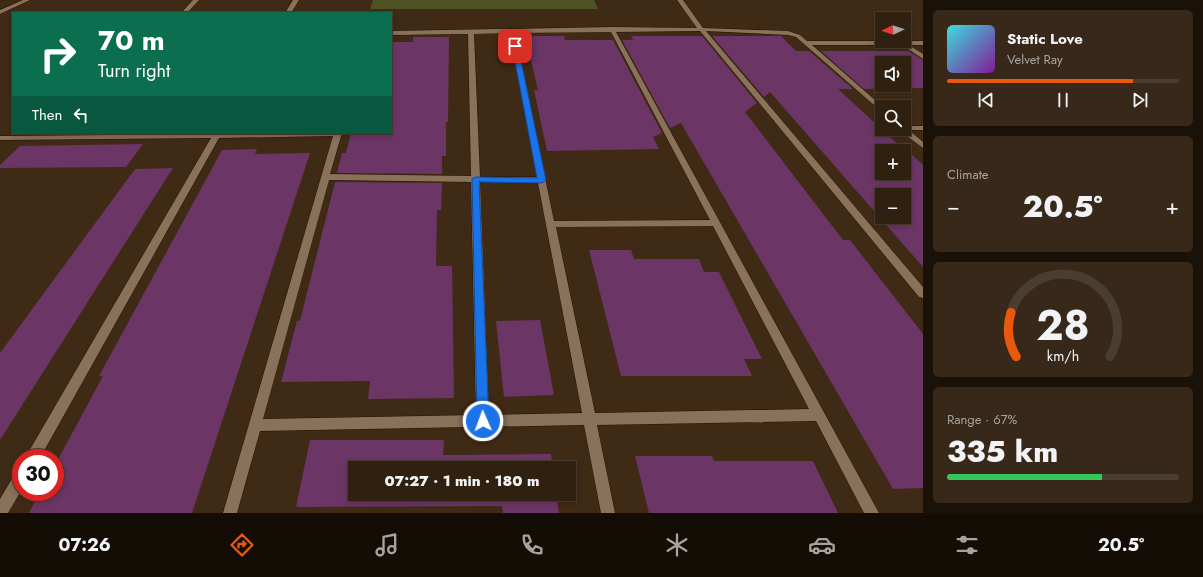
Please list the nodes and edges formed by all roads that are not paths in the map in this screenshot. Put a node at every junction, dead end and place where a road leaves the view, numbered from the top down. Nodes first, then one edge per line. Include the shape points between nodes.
1 (27, 0) edge
2 (196, 0) edge
3 (296, 0) edge
4 (680, 0) edge
5 (0, 12) edge
6 (185, 12) edge
7 (289, 12) edge
8 (612, 29) junction
9 (701, 29) junction
10 (512, 31) junction
11 (471, 32) junction
12 (392, 33) edge
13 (806, 43) junction
14 (875, 43) edge
15 (911, 43) edge
16 (923, 43) edge
17 (910, 48) edge
18 (923, 57) edge
19 (875, 104) edge
20 (923, 128) edge
21 (911, 129) edge
22 (217, 134) edge
23 (338, 134) edge
24 (911, 135) edge
25 (0, 138) edge
26 (923, 146) edge
27 (325, 177) junction
28 (476, 179) junction
29 (542, 180) junction
30 (716, 223) junction
31 (550, 224) junction
32 (923, 294) edge
33 (820, 415) junction
34 (590, 419) junction
35 (483, 421) junction
36 (255, 424) junction
37 (37, 449) edge
38 (12, 492) edge
39 (0, 513) edge
40 (230, 513) edge
41 (608, 513) edge
42 (872, 513) edge

1 - 5 street
2 - 6 street
3 - 7 street
4 - 9 street
8 - 9 street
8 - 10 street
8 - 30 street
9 - 13 street via 773,31 798,36
9 - 32 street
10 - 11 street
10 - 29 street
11 - 12 street
11 - 28 street
13 - 14 street
13 - 19 street
15 - 16 street
17 - 18 street
20 - 21 street
22 - 23 street
22 - 25 street
22 - 37 street
23 - 27 street
24 - 26 street
27 - 28 street
27 - 36 street
28 - 29 street
28 - 35 street
29 - 31 street
30 - 31 street
30 - 33 street
31 - 34 street
33 - 34 street
33 - 42 street
34 - 35 street
34 - 41 street
35 - 36 street
36 - 40 street
38 - 39 street

